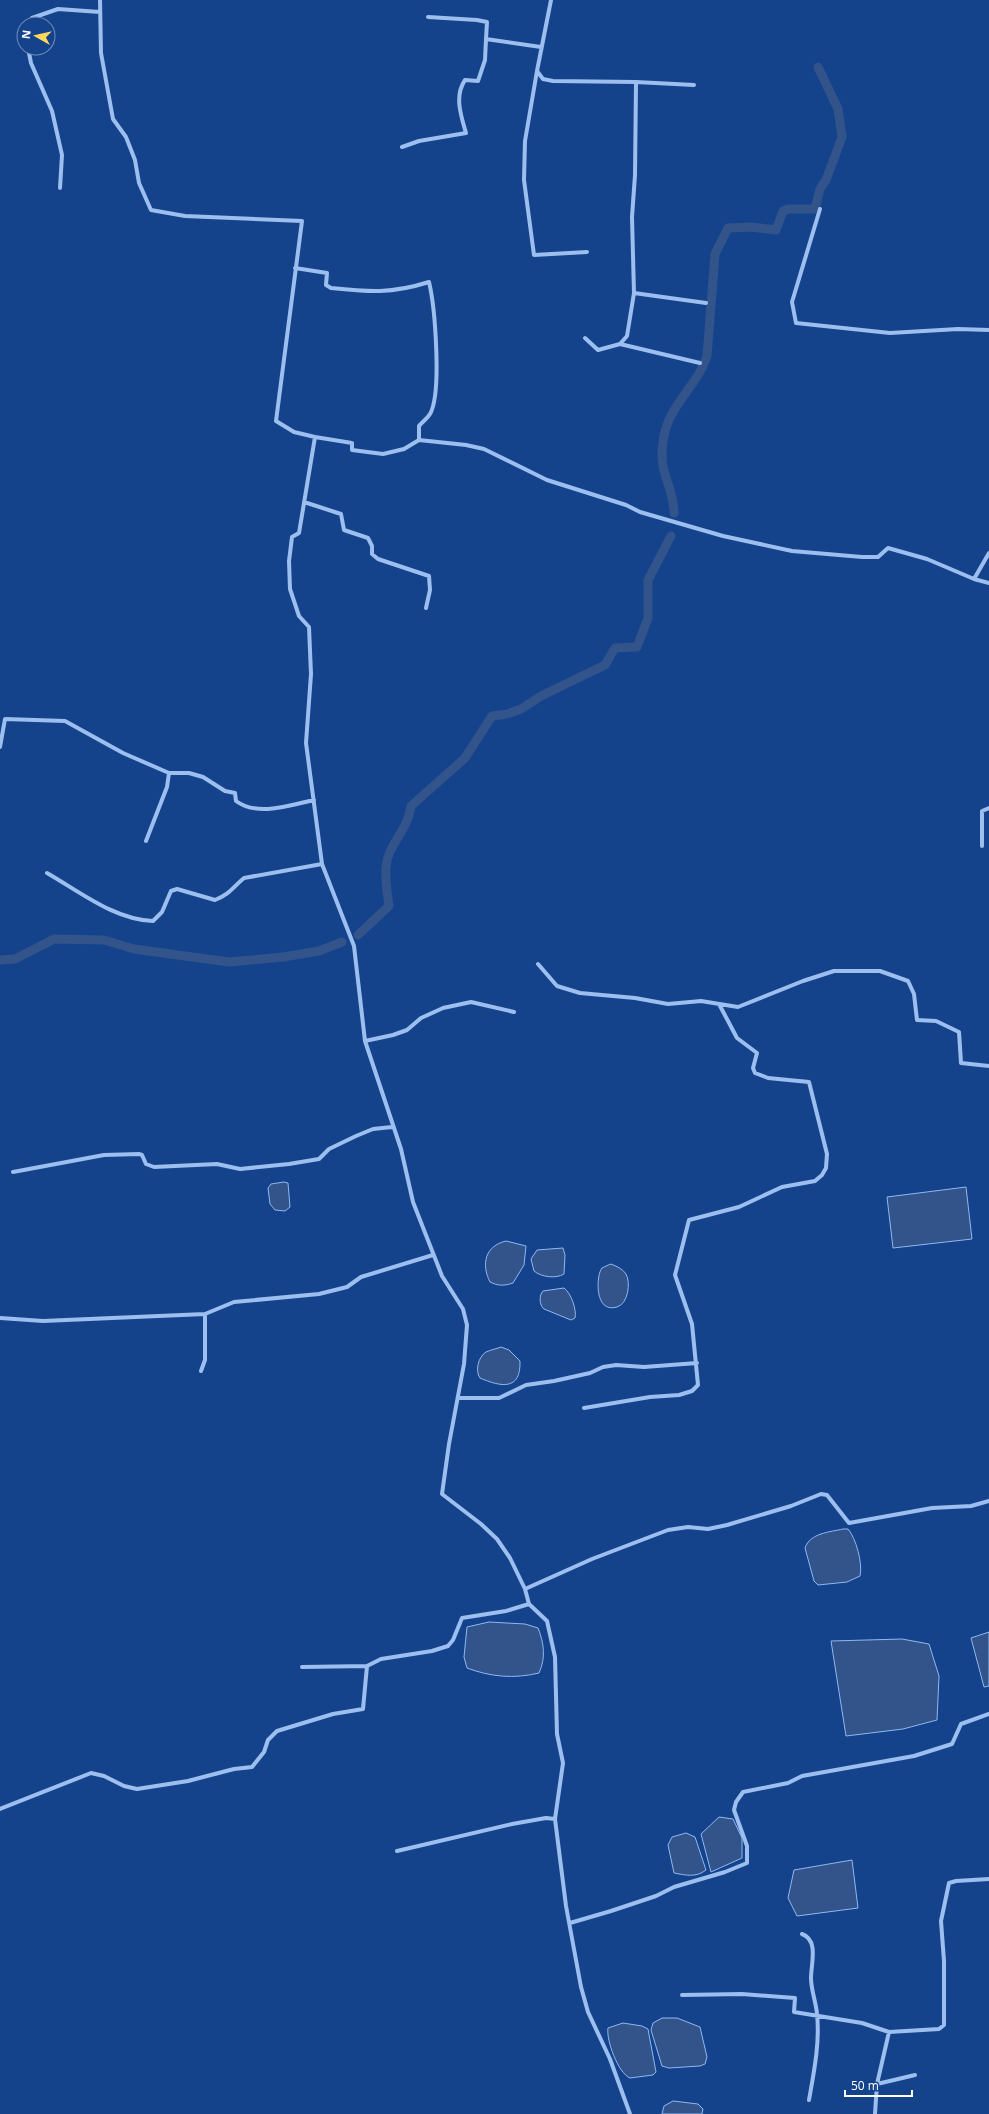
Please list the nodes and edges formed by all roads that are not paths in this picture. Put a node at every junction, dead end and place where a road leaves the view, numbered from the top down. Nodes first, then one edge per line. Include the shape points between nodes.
1 (100, 0) edge
2 (551, 0) edge
3 (100, 12) junction
4 (38, 16) edge
5 (428, 17) dead end
6 (486, 39) junction
7 (541, 46) junction
8 (30, 56) edge
9 (537, 71) junction
10 (636, 82) junction
11 (694, 85) dead end
12 (402, 147) dead end
13 (60, 188) dead end
14 (820, 209) dead end
15 (587, 252) dead end
16 (295, 268) junction
17 (634, 293) junction
18 (706, 303) dead end
19 (989, 330) edge
20 (585, 338) dead end
21 (620, 344) junction
22 (700, 363) dead end
23 (315, 437) junction
24 (419, 440) junction
25 (304, 502) junction
26 (989, 553) edge
27 (974, 578) junction
28 (989, 583) edge
29 (426, 608) dead end
30 (0, 748) edge
31 (169, 773) junction
32 (314, 800) junction
33 (989, 808) edge
34 (146, 841) dead end
35 (982, 846) dead end
36 (322, 864) junction
37 (47, 873) dead end
38 (538, 964) dead end
39 (720, 1004) junction
40 (514, 1012) dead end
41 (366, 1041) junction
42 (989, 1066) edge
43 (392, 1127) junction
44 (13, 1172) dead end
45 (433, 1255) junction
46 (205, 1314) junction
47 (0, 1318) edge
48 (697, 1363) junction
49 (201, 1370) dead end
50 (458, 1398) junction
51 (584, 1408) dead end
52 (989, 1501) edge
53 (525, 1589) junction
54 (530, 1604) junction
55 (367, 1666) junction
56 (302, 1667) dead end
57 (989, 1714) edge
58 (0, 1810) edge
59 (555, 1819) junction
60 (397, 1851) dead end
61 (989, 1879) edge
62 (570, 1923) junction
63 (802, 1934) dead end
64 (682, 1995) dead end
65 (817, 2016) junction
66 (888, 2032) junction
67 (915, 2075) dead end
68 (877, 2084) junction
69 (809, 2100) dead end
70 (630, 2114) edge
71 (875, 2114) edge

1 - 3 street
2 - 7 street
3 - 4 street via 58,9
3 - 16 street via 101,53 113,119 126,137 135,160 139,183 151,210 191,216 302,221
5 - 6 street via 487,22
6 - 7 street
6 - 12 street via 485,60 478,81 465,80 461,84 459,109 466,133
7 - 9 street
8 - 13 street via 52,111 62,155
9 - 10 street via 543,79 553,81
9 - 15 street via 525,141 524,180 534,255
10 - 11 street
10 - 17 street via 632,217
14 - 19 street via 792,302 796,323 890,333
16 - 23 street via 276,421 294,432
16 - 24 street via 327,273 326,285 331,288 372,293 429,282 435,329 436,393 430,414 419,426
17 - 18 street
17 - 21 street via 627,336
20 - 21 street via 598,350
21 - 22 street
23 - 24 street via 340,439 352,443 352,450 383,454 404,449
23 - 25 street
24 - 27 street via 484,449 547,480 626,505 640,512 723,536 792,551 862,558 878,557 888,548 927,558
25 - 29 street via 341,514 344,530 368,538 372,554 378,559 429,576 430,590
25 - 32 street via 299,533 292,537 290,589 299,616 309,627 311,674 306,743
26 - 27 street
27 - 28 street
30 - 31 street via 5,719 65,721 123,753
31 - 32 street via 189,773 203,777 225,791 235,794 236,801 242,805 264,809
31 - 34 street via 167,787
32 - 36 street
33 - 35 street via 982,811
36 - 37 street via 244,878 228,895 215,900 177,889 171,891 162,912 153,921 137,921 122,916
36 - 41 street via 354,946
38 - 39 street via 557,986 580,993 668,1004 701,1001
39 - 42 street via 738,1007 834,971 880,970 908,981 914,994 917,1020 936,1021 959,1032 961,1063
39 - 48 street via 737,1038 758,1053 755,1073 768,1078 808,1082 827,1161 822,1175 815,1181 782,1187 739,1207 689,1220 676,1275 692,1324
40 - 41 street via 471,1002 421,1018 407,1030
41 - 43 street
43 - 44 street via 373,1129 356,1136 329,1149 319,1159 289,1164 240,1169 217,1164 154,1167 146,1164 139,1154 104,1155
43 - 45 street via 401,1149 413,1202
45 - 46 street via 361,1277 348,1287 319,1294 234,1302
45 - 50 street via 442,1276 463,1309 466,1325
46 - 47 street via 43,1321
46 - 49 street via 205,1360
48 - 50 street via 644,1367 616,1366 526,1385 499,1398
48 - 51 street via 698,1384 692,1391
50 - 53 street via 442,1494 497,1539 510,1558
52 - 53 street via 971,1506 932,1508 849,1523 828,1495 821,1494 791,1506 727,1525 708,1529 688,1527 668,1530 586,1561
53 - 54 street
54 - 55 street via 506,1611 462,1618 448,1646 382,1659
54 - 59 street via 547,1621 555,1657 557,1734 563,1763
55 - 56 street
55 - 58 street via 363,1709 333,1714 277,1731 268,1740 264,1752 252,1767 137,1790 91,1773
57 - 62 street via 960,1724 952,1744 914,1756 802,1776 788,1783 743,1792 734,1810 747,1846 747,1863 674,1887 656,1896
59 - 60 street via 546,1818 512,1824
59 - 62 street
61 - 66 street via 949,1883 941,1921 944,2025 928,2031
62 - 70 street via 588,2012 610,2059
63 - 65 street via 812,1944 811,1979
64 - 65 street via 742,1994 795,1998 794,2012
65 - 66 street via 862,2023
65 - 69 street via 815,2066
66 - 68 street
67 - 68 street
68 - 71 street

